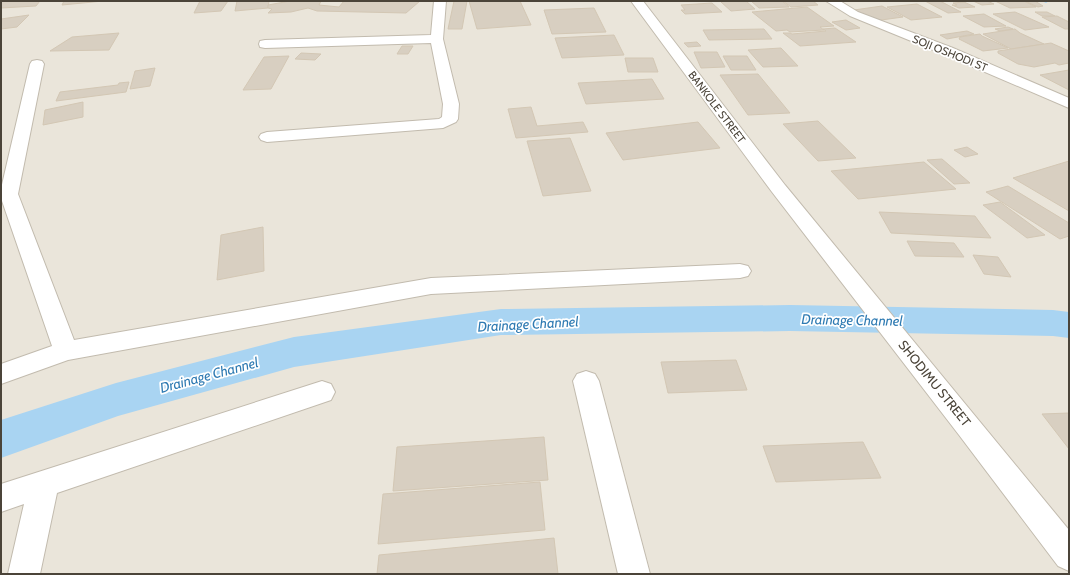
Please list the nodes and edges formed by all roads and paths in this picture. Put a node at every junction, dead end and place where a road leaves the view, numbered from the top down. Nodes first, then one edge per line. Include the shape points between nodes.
1 (440, 1) edge
2 (637, 1) edge
3 (832, 1) edge
4 (437, 39) junction
5 (264, 44) dead end
6 (37, 64) dead end
7 (1069, 103) edge
8 (267, 138) dead end
9 (797, 213) joint
10 (740, 271) dead end
11 (66, 351) junction
12 (1, 374) edge
13 (586, 382) dead end
14 (322, 392) dead end
15 (44, 484) junction
16 (1, 498) edge
17 (1069, 555) edge
18 (24, 574) edge
19 (634, 574) edge

1 - 4 street
2 - 9 street, BANKOLE STREET
3 - 7 street, SOJI OSHODI ST via 854,14
4 - 5 street
4 - 8 street via 451,104 448,121
6 - 11 street via 9,194
9 - 17 street, SHODIMU STREET via 994,457
10 - 11 street via 431,286
11 - 12 street
13 - 19 street
14 - 15 street
15 - 16 street
15 - 18 street

